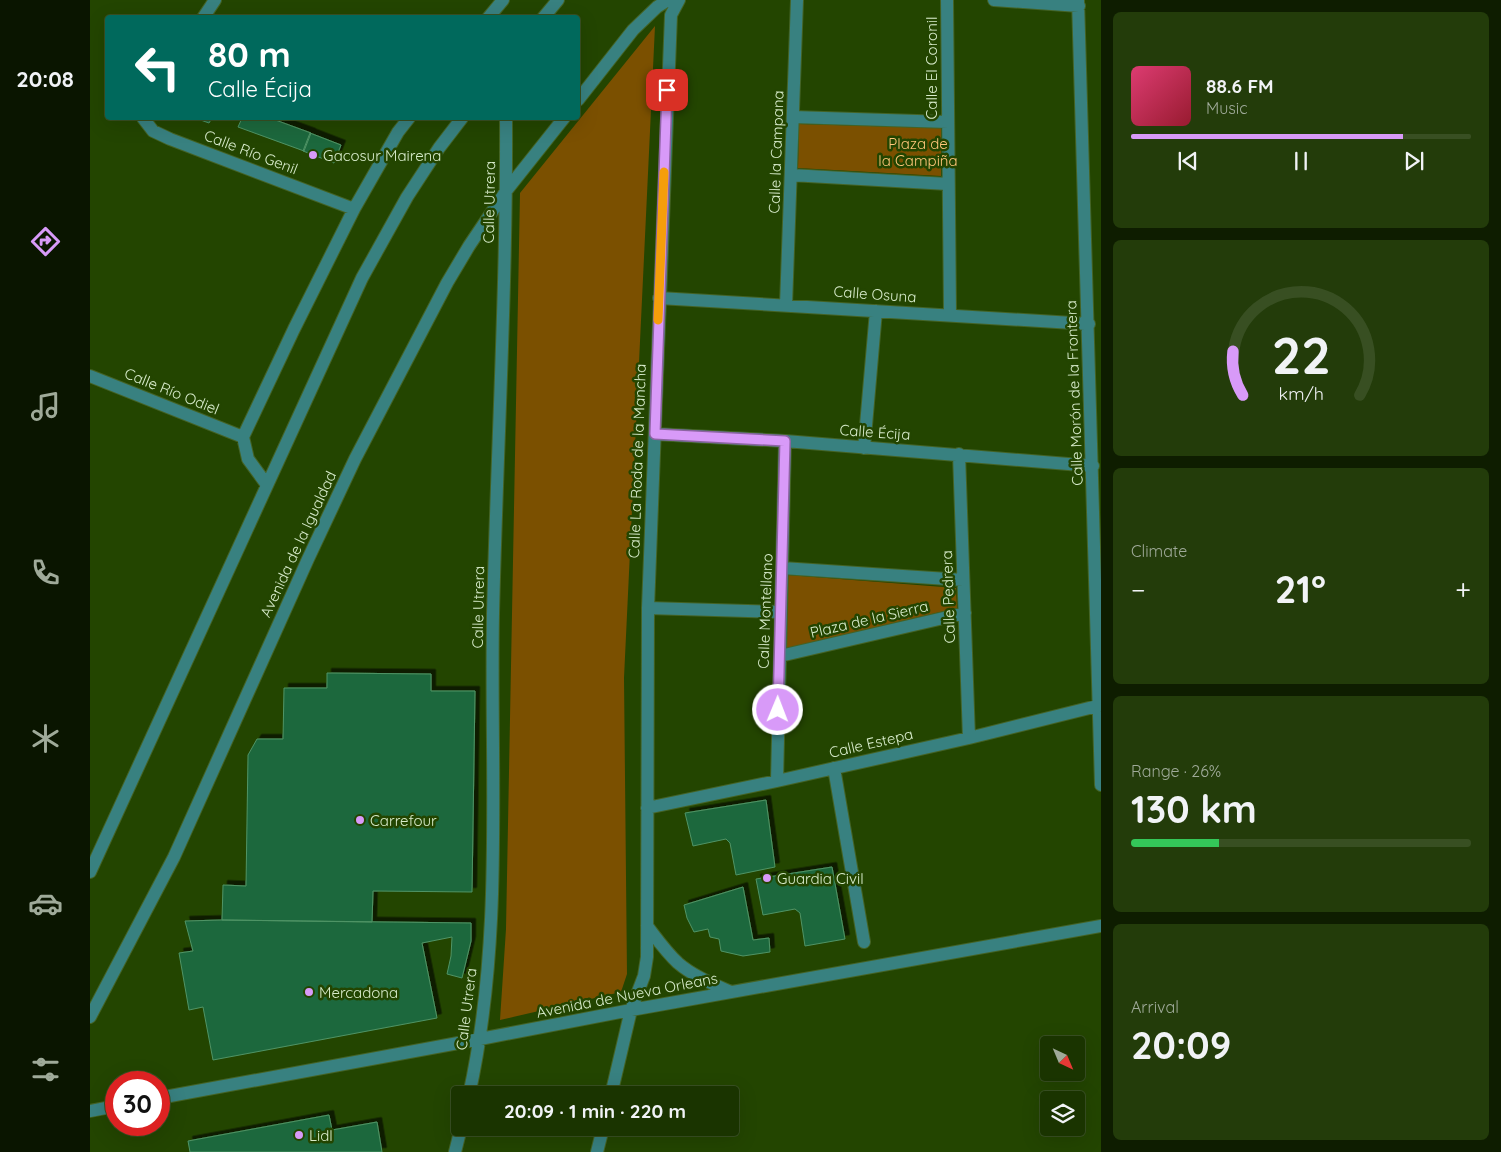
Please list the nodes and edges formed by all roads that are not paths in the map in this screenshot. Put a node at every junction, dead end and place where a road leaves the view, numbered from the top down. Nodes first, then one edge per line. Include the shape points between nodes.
1 (215, 0) edge
2 (503, 0) edge
3 (558, 0) edge
4 (668, 0) edge
5 (679, 0) edge
6 (797, 0) edge
7 (947, 0) edge
8 (994, 0) edge
9 (1079, 3) edge
10 (205, 15) edge
11 (490, 15) edge
12 (546, 15) edge
13 (580, 97) edge
14 (793, 117) junction
15 (145, 120) edge
16 (407, 120) edge
17 (460, 120) edge
18 (506, 120) edge
19 (562, 120) edge
20 (948, 122) junction
21 (791, 175) junction
22 (948, 184) junction
23 (506, 191) junction
24 (354, 209) junction
25 (659, 298) junction
26 (786, 305) junction
27 (876, 311) junction
28 (950, 315) junction
29 (1089, 324) junction
30 (90, 376) edge
31 (655, 434) junction
32 (243, 437) junction
33 (785, 441) junction
34 (864, 448) junction
35 (959, 454) junction
36 (1093, 466) junction
37 (267, 485) junction
38 (782, 568) junction
39 (964, 580) junction
40 (648, 608) junction
41 (781, 612) junction
42 (965, 613) junction
43 (780, 656) junction
44 (1100, 705) edge
45 (970, 738) junction
46 (834, 768) junction
47 (777, 781) junction
48 (1101, 785) edge
49 (647, 808) junction
50 (90, 872) edge
51 (647, 926) junction
52 (1101, 926) edge
53 (864, 942) dead end
54 (731, 992) junction
55 (94, 1006) edge
56 (631, 1010) junction
57 (90, 1017) edge
58 (480, 1039) junction
59 (471, 1086) edge
60 (613, 1086) edge
61 (170, 1096) edge
62 (105, 1108) edge
63 (92, 1110) edge
64 (459, 1136) edge
65 (601, 1136) edge
66 (455, 1152) edge
67 (597, 1152) edge

1 - 10 street
2 - 11 street
3 - 12 street
4 - 13 street via 633,30
5 - 25 street, Calle La Roda de la Mancha via 670,15
6 - 14 street, Calle la Campana
7 - 20 street, Calle El Coronil
8 - 9 street
9 - 29 street, Calle Morón de la Frontera
14 - 20 street
14 - 21 street, Calle la Campana
15 - 24 street, Calle Río Genil via 153,131
16 - 24 street
17 - 37 street via 407,198 362,278
18 - 23 street, Calle Utrera
19 - 23 street, Avenida de la Igualdad
20 - 22 street, Calle El Coronil
21 - 22 street
21 - 26 street, Calle la Campana
22 - 28 street, Calle El Coronil
23 - 55 street, Avenida de la Igualdad via 447,283 355,459 174,857
23 - 58 street, Calle Utrera via 493,614 492,900
24 - 32 street
25 - 26 street, Calle Osuna
25 - 31 street, Calle La Roda de la Mancha
26 - 27 street, Calle Osuna
27 - 28 street, Calle Osuna
27 - 34 street
28 - 29 street, Calle Osuna
29 - 36 street, Calle Morón de la Frontera
30 - 32 street, Calle Río Odiel
31 - 33 street, Calle Écija
31 - 40 street, Calle La Roda de la Mancha
32 - 37 street via 248,459
33 - 34 street, Calle Écija
33 - 38 street, Calle Montellano
34 - 35 street, Calle Écija
35 - 36 street, Calle Écija
35 - 39 street, Calle Pedrera
36 - 44 street, Calle Morón de la Frontera
37 - 50 street
38 - 39 street, Plaza de la Sierra
38 - 41 street, Calle Montellano
39 - 42 street, Calle Pedrera
40 - 41 street
40 - 49 street, Calle La Roda de la Mancha
41 - 43 street, Calle Montellano
42 - 43 street, Plaza de la Sierra
42 - 45 street, Calle Pedrera
43 - 47 street, Calle Montellano
44 - 45 street, Calle Estepa
44 - 48 street, Calle Morón de la Frontera
45 - 46 street, Calle Estepa
46 - 47 street, Calle Estepa
46 - 53 street
47 - 49 street, Calle Estepa
49 - 51 street, Calle La Roda de la Mancha
51 - 54 street via 679,964
51 - 56 street, Calle La Roda de la Mancha via 644,976
52 - 54 street, Avenida de Nueva Orleans
54 - 56 street, Avenida de Nueva Orleans
55 - 57 street, Avenida de la Igualdad
56 - 58 street, Avenida de Nueva Orleans
56 - 60 street, Calle La Roda de la Mancha
58 - 59 street, Calle Utrera
58 - 61 street, Avenida de Nueva Orleans
62 - 63 street
64 - 66 street
65 - 67 street

